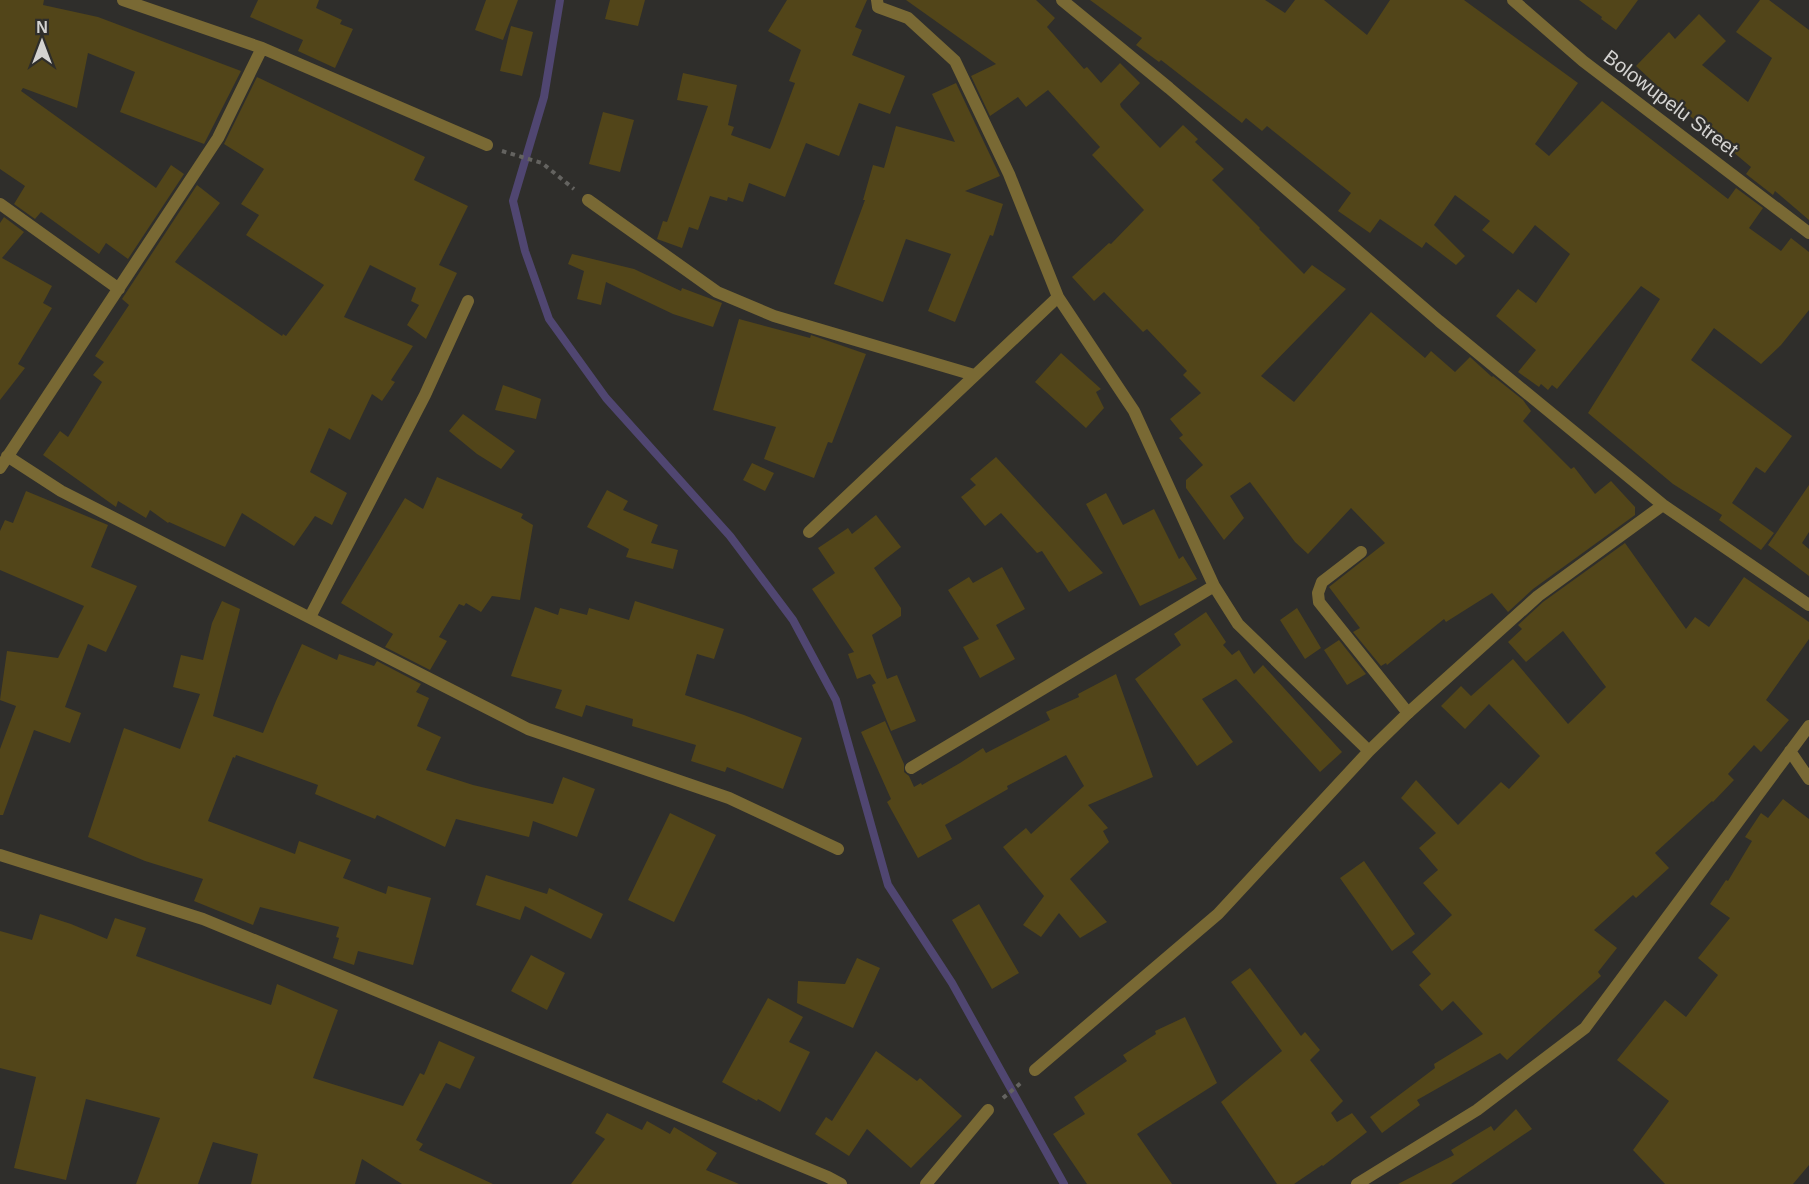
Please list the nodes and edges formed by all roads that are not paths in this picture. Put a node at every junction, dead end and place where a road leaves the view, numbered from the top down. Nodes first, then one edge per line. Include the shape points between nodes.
1 (123, 0) edge
2 (877, 0) edge
3 (1062, 0) edge
4 (1513, 0) edge
5 (262, 48) junction
6 (488, 145) dead end
7 (588, 200) road end
8 (0, 204) edge
9 (1809, 233) edge
10 (119, 289) junction
11 (1058, 297) junction
12 (468, 301) dead end
13 (974, 375) junction
14 (8, 456) junction
15 (0, 468) edge
16 (1663, 506) junction
17 (809, 532) dead end
18 (1360, 552) dead end
19 (1214, 586) junction
20 (1809, 605) edge
21 (310, 617) junction
22 (1408, 713) junction
23 (1809, 726) edge
24 (1369, 751) junction
25 (1790, 751) junction
26 (911, 768) dead end
27 (1809, 779) edge
28 (838, 849) dead end
29 (0, 855) edge
30 (1035, 1071) road end
31 (988, 1110) road end
32 (841, 1184) edge
33 (926, 1184) edge
34 (1357, 1184) edge

1 - 5 street
2 - 11 street via 878,7 908,18 955,62 1009,174
3 - 16 street
4 - 9 street, Bolowupelu Street via 1583,61
5 - 6 street
5 - 10 street via 218,138
7 - 13 street via 717,292 774,316
8 - 10 street
10 - 14 street
11 - 13 street
11 - 19 street via 1134,411
12 - 21 street
13 - 17 street
14 - 15 street
14 - 21 street via 61,491
16 - 20 street
16 - 22 street via 1538,596
18 - 22 street via 1322,582 1319,602
19 - 24 street via 1238,624
19 - 26 street
21 - 28 street via 528,729 729,798
22 - 24 street
23 - 25 street
24 - 30 street via 1218,914
25 - 27 street
25 - 34 street via 1585,1028 1477,1110
29 - 32 street via 202,919
31 - 33 street

